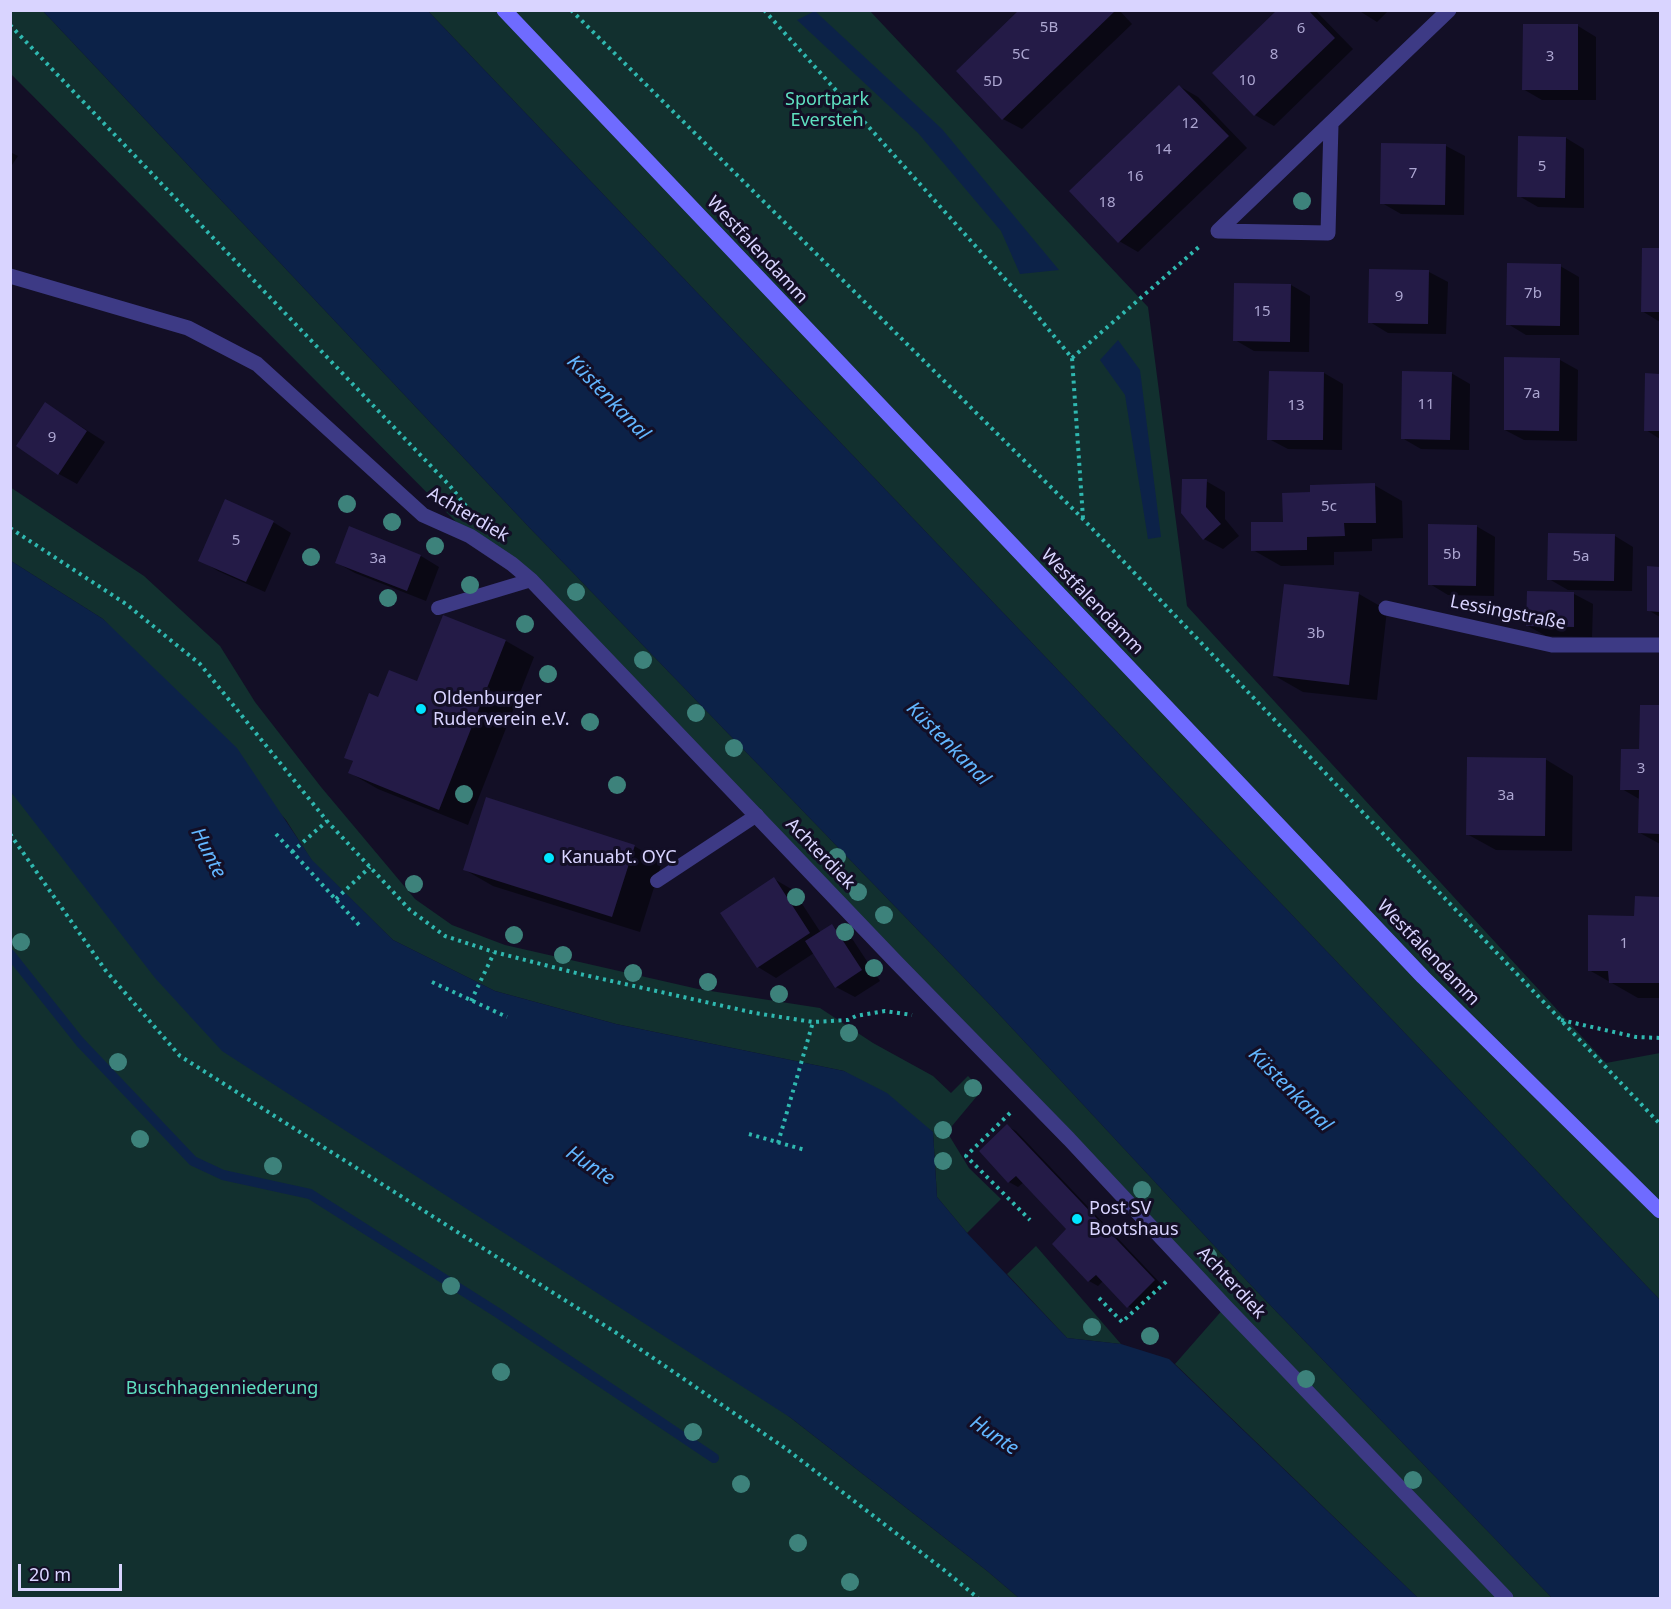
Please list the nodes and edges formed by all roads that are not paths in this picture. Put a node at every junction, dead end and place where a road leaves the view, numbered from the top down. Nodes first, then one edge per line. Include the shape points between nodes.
1 (504, 10) edge
2 (1449, 10) edge
3 (1331, 125) junction
4 (10, 276) edge
5 (531, 580) junction
6 (438, 608) dead end
7 (1386, 608) dead end
8 (1660, 645) edge
9 (757, 816) junction
10 (657, 880) dead end
11 (1660, 1211) edge
12 (1506, 1599) edge

1 - 11 street, Westfalendamm via 1423,977
2 - 3 street
3 - 3 street via 1328,233 1218,231
4 - 5 street, Achterdiek via 188,328 256,364 423,514 470,536
5 - 6 lane
5 - 9 street, Achterdiek
7 - 8 street, Lessingstraße via 1552,645
9 - 10 lane
9 - 12 street, Achterdiek

